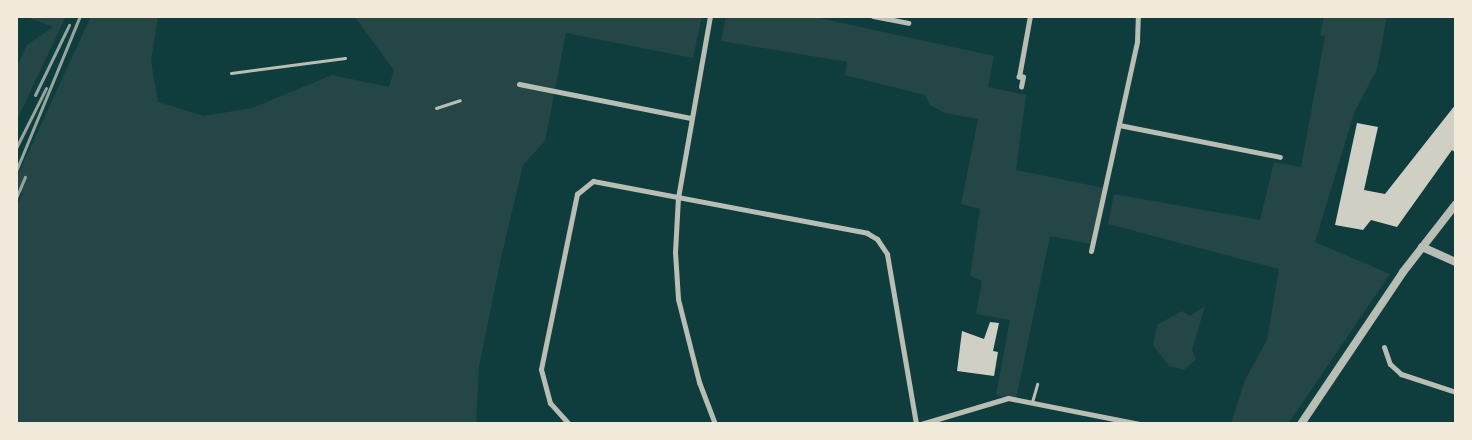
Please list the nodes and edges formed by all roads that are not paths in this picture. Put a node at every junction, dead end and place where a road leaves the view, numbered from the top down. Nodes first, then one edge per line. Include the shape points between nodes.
1 (710, 16) edge
2 (873, 16) edge
3 (1030, 16) edge
4 (1138, 16) edge
5 (908, 23) dead end
6 (345, 58) dead end
7 (231, 73) dead end
8 (519, 84) dead end
9 (1023, 86) dead end
10 (460, 100) dead end
11 (436, 108) dead end
12 (691, 118) junction
13 (1119, 125) junction
14 (1280, 157) dead end
15 (678, 197) junction
16 (1456, 204) edge
17 (1422, 247) junction
18 (1091, 251) dead end
19 (1456, 262) edge
20 (1384, 347) dead end
21 (1037, 384) dead end
22 (1456, 392) edge
23 (1032, 402) junction
24 (569, 424) edge
25 (715, 424) edge
26 (916, 424) edge
27 (921, 424) edge
28 (1139, 424) edge
29 (1301, 424) edge

1 - 12 street
2 - 5 street
3 - 9 street via 1019,77 1023,77
4 - 13 street
6 - 7 lane
8 - 12 street
10 - 11 lane
12 - 15 street
13 - 14 street
13 - 18 street
15 - 24 street via 593,181 577,194 541,369 550,403
15 - 25 street via 678,299 698,382
15 - 26 street via 867,233 877,239 887,254
16 - 17 street
17 - 19 street
17 - 29 street
20 - 22 street via 1390,364 1401,374
21 - 23 lane
23 - 27 street via 999,398
23 - 28 street

